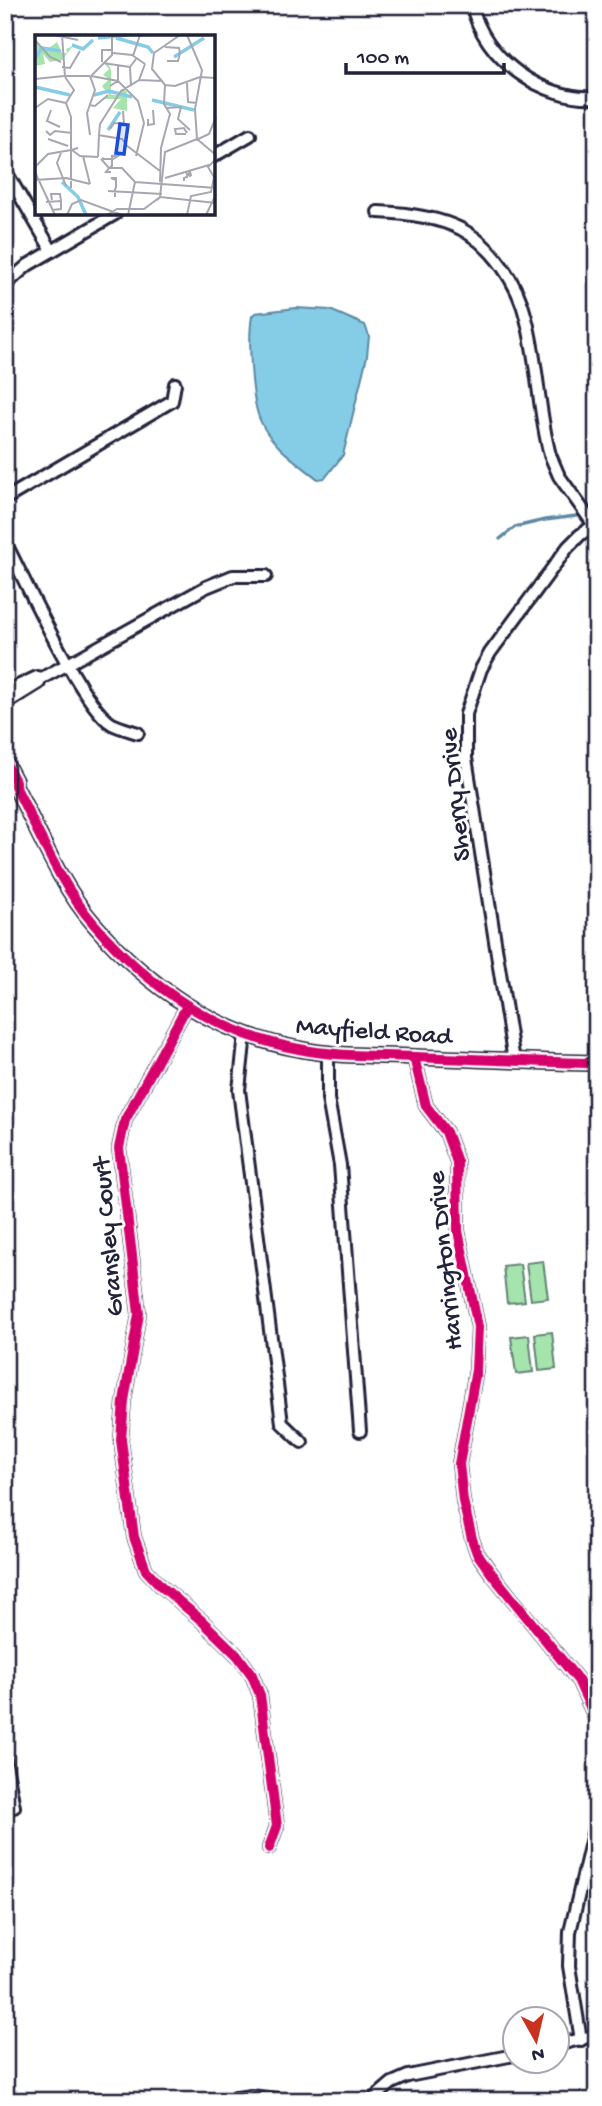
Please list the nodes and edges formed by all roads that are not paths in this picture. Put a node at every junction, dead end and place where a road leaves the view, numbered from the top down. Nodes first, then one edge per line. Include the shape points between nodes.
1 (472, 5) edge
2 (597, 97) edge
3 (250, 135) dead end
4 (215, 155) edge
5 (5, 170) edge
6 (378, 212) dead end
7 (113, 215) edge
8 (52, 251) junction
9 (5, 285) edge
10 (175, 384) dead end
11 (5, 499) edge
12 (595, 524) edge
13 (5, 542) edge
14 (265, 576) dead end
15 (68, 664) junction
16 (42, 678) junction
17 (5, 692) edge
18 (5, 704) edge
19 (138, 733) dead end
20 (5, 762) edge
21 (5, 775) edge
22 (15, 786) junction
23 (187, 1006) junction
24 (245, 1034) junction
25 (328, 1053) junction
26 (414, 1057) junction
27 (514, 1061) junction
28 (597, 1063) edge
29 (360, 1431) dead end
30 (302, 1442) dead end
31 (597, 1722) edge
32 (5, 1759) edge
33 (14, 1807) dead end
34 (597, 1816) edge
35 (269, 1848) dead end
36 (597, 2035) edge
37 (581, 2040) junction
38 (570, 2042) edge
39 (500, 2057) edge
40 (215, 2101) edge
41 (294, 2101) edge
42 (371, 2101) edge

1 - 2 street via 486,40 533,83 563,96
3 - 4 street
5 - 8 street
6 - 12 street via 415,215 460,229 507,274 526,318 550,456 559,476
7 - 8 street
8 - 9 street
10 - 11 street via 172,401
12 - 27 street, Sherry Drive via 568,547 490,653 474,684 466,714 466,758
13 - 15 street
14 - 15 street via 233,576 206,587
15 - 16 street
15 - 19 street via 98,711 111,723
16 - 17 street
16 - 18 street
20 - 22 street, Mayfield Road
21 - 22 street, Mayfield Road
22 - 23 street, Mayfield Road via 93,922 147,977
23 - 24 street, Mayfield Road
23 - 35 street, Gransley Court via 125,1120 119,1148 139,1314 121,1440 134,1537 146,1570 238,1656 260,1695 277,1826
24 - 25 street, Mayfield Road
24 - 30 street via 239,1090 282,1423
25 - 26 street, Mayfield Road
25 - 29 street via 328,1100 340,1165
26 - 27 street, Mayfield Road
26 - 31 street, Harrington Drive via 426,1106 446,1132 457,1162 458,1231 478,1327 459,1464 472,1539 492,1574 578,1680
27 - 28 street, Mayfield Road
32 - 33 street
34 - 37 street via 570,1932 569,1966
36 - 37 street
37 - 38 street
39 - 42 street via 408,2076
40 - 41 street via 251,2096

